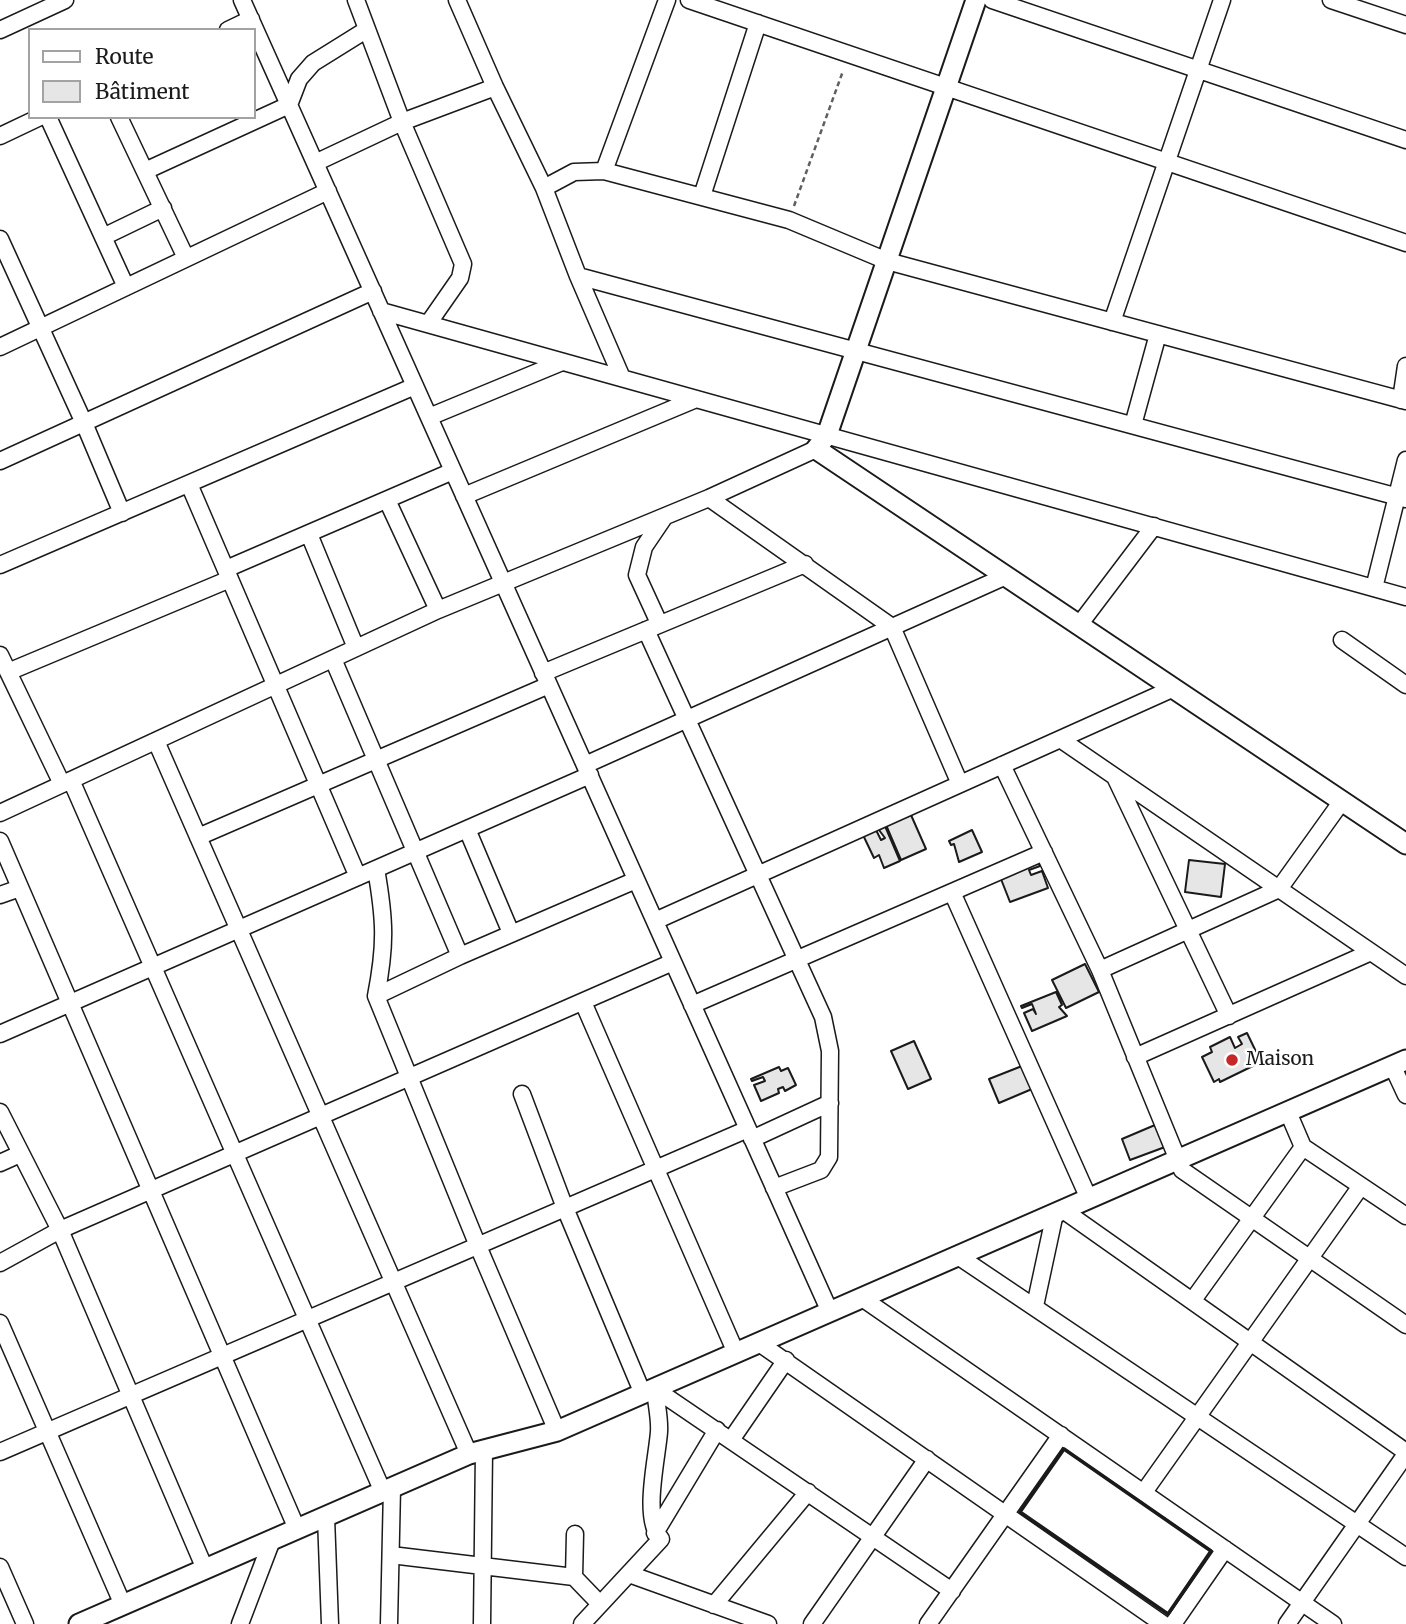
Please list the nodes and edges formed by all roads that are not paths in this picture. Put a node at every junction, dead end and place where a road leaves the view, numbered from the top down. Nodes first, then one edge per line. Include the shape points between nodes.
1 (65, 0) edge
2 (242, 0) edge
3 (356, 0) edge
4 (457, 0) edge
5 (667, 0) edge
6 (688, 0) edge
7 (976, 0) edge
8 (992, 0) edge
9 (1222, 0) edge
10 (1331, 0) edge
11 (251, 19) junction
12 (758, 23) junction
13 (1406, 25) edge
14 (232, 28) edge
15 (255, 28) edge
16 (0, 30) edge
17 (256, 30) edge
18 (366, 30) junction
19 (1198, 69) junction
20 (495, 87) junction
21 (947, 87) junction
22 (289, 104) junction
23 (36, 119) edge
24 (49, 119) edge
25 (121, 119) edge
26 (402, 122) junction
27 (0, 136) edge
28 (1406, 140) edge
29 (1166, 162) junction
30 (315, 163) junction
31 (145, 171) junction
32 (604, 171) junction
33 (544, 188) junction
34 (328, 191) junction
35 (702, 196) junction
36 (163, 208) junction
37 (103, 237) junction
38 (0, 239) edge
39 (1406, 243) edge
40 (186, 258) junction
41 (887, 261) junction
42 (578, 276) junction
43 (126, 287) junction
44 (373, 291) junction
45 (381, 311) junction
46 (1112, 321) junction
47 (428, 324) junction
48 (40, 328) junction
49 (1158, 334) junction
50 (0, 347) edge
51 (856, 351) junction
52 (562, 362) junction
53 (1406, 366) edge
54 (622, 378) junction
55 (415, 386) junction
56 (696, 399) junction
57 (1404, 401) edge
58 (429, 417) junction
59 (84, 423) junction
60 (1133, 425) junction
61 (822, 442) junction
62 (1406, 460) edge
63 (0, 461) edge
64 (453, 471) junction
65 (189, 484) junction
66 (464, 496) junction
67 (709, 498) junction
68 (1401, 498) edge
69 (387, 500) junction
70 (122, 513) junction
71 (664, 517) junction
72 (1154, 527) junction
73 (309, 534) junction
74 (805, 564) junction
75 (0, 565) edge
76 (228, 574) junction
77 (1006, 576) junction
78 (504, 585) junction
79 (1374, 588) junction
80 (1406, 597) edge
81 (438, 610) junction
82 (1079, 625) junction
83 (652, 627) junction
84 (892, 627) junction
85 (1342, 640) dead end
86 (356, 648) junction
87 (0, 655) edge
88 (333, 659) junction
89 (8, 672) junction
90 (546, 679) junction
91 (276, 685) junction
92 (1406, 685) edge
93 (1174, 688) junction
94 (686, 719) junction
95 (1060, 739) junction
96 (156, 741) junction
97 (376, 760) junction
98 (1002, 765) junction
99 (587, 770) junction
100 (1114, 776) junction
101 (67, 782) junction
102 (960, 784) junction
103 (318, 785) junction
104 (1342, 801) junction
105 (0, 813) edge
106 (467, 829) junction
107 (198, 837) junction
108 (0, 841) edge
109 (1406, 844) edge
110 (415, 852) junction
111 (1044, 852) junction
112 (376, 869) junction
113 (758, 875) junction
114 (358, 877) junction
115 (636, 880) junction
116 (20, 888) junction
117 (1279, 889) junction
118 (952, 892) junction
119 (0, 895) edge
120 (655, 921) junction
121 (238, 929) junction
122 (1188, 930) junction
123 (511, 933) junction
124 (1371, 952) junction
125 (460, 956) junction
126 (797, 960) junction
127 (673, 962) junction
128 (152, 967) junction
129 (1100, 970) junction
130 (1406, 976) edge
131 (376, 996) junction
132 (583, 1002) junction
133 (70, 1003) junction
134 (692, 1005) junction
135 (1229, 1016) junction
136 (0, 1034) edge
137 (1135, 1057) junction
138 (1399, 1063) edge
139 (408, 1077) junction
140 (522, 1094) dead end
141 (1406, 1096) edge
142 (830, 1103) junction
143 (0, 1112) edge
144 (1288, 1112) junction
145 (320, 1116) junction
146 (750, 1134) junction
147 (1303, 1147) junction
148 (20, 1154) junction
149 (234, 1154) junction
150 (1177, 1160) junction
151 (0, 1163) edge
152 (656, 1169) junction
153 (1362, 1186) junction
154 (774, 1188) junction
155 (151, 1190) junction
156 (1089, 1199) junction
157 (565, 1208) junction
158 (1059, 1212) junction
159 (1406, 1216) edge
160 (1251, 1219) junction
161 (60, 1230) junction
162 (478, 1246) junction
163 (958, 1256) junction
164 (1309, 1260) junction
165 (0, 1263) edge
166 (393, 1282) junction
167 (862, 1298) junction
168 (1193, 1300) junction
169 (1035, 1306) junction
170 (830, 1312) junction
171 (307, 1319) junction
172 (0, 1323) edge
173 (1406, 1325) edge
174 (1251, 1342) junction
175 (759, 1343) junction
176 (736, 1353) junction
177 (222, 1356) junction
178 (786, 1360) junction
179 (649, 1391) junction
180 (131, 1396) junction
181 (1198, 1416) junction
182 (717, 1430) junction
183 (47, 1432) junction
184 (557, 1432) junction
185 (1061, 1435) junction
186 (731, 1440) junction
187 (0, 1452) edge
188 (476, 1452) junction
189 (1406, 1453) edge
190 (926, 1459) junction
191 (387, 1490) junction
192 (808, 1492) junction
193 (1144, 1492) junction
194 (1005, 1514) junction
195 (326, 1517) junction
196 (1357, 1523) junction
197 (297, 1529) junction
198 (655, 1533) junction
199 (575, 1534) dead end
200 (873, 1536) junction
201 (272, 1540) junction
202 (1225, 1549) junction
203 (391, 1555) junction
204 (1406, 1557) edge
205 (482, 1566) junction
206 (0, 1567) edge
207 (205, 1569) junction
208 (629, 1574) junction
209 (574, 1577) junction
210 (952, 1591) junction
211 (1302, 1603) junction
212 (600, 1604) junction
213 (123, 1605) junction
214 (714, 1605) junction
215 (25, 1624) edge
216 (79, 1624) edge
217 (240, 1624) edge
218 (330, 1624) edge
219 (389, 1624) edge
220 (482, 1624) edge
221 (582, 1624) edge
222 (768, 1624) edge
223 (812, 1624) edge
224 (928, 1624) edge
225 (1163, 1624) edge
226 (1173, 1624) edge
227 (1287, 1624) edge
228 (1332, 1624) edge

1 - 16 street
2 - 11 street
3 - 18 street
4 - 20 street
5 - 32 street
6 - 12 street
7 - 21 street
8 - 19 street
9 - 19 street
10 - 13 street
11 - 14 street
11 - 15 street
12 - 21 street
12 - 35 street
17 - 22 street
18 - 22 street via 305,70
18 - 26 street
19 - 28 street
19 - 29 street
20 - 26 street
20 - 33 street
21 - 29 street
21 - 41 street
22 - 30 street
22 - 31 street
23 - 27 street
24 - 37 street
25 - 31 street
26 - 30 street
26 - 47 street via 463,264 460,278
29 - 39 street
29 - 46 street
30 - 34 street
31 - 36 street
32 - 33 street via 574,172
32 - 35 street
33 - 42 street
34 - 40 street
34 - 44 street
35 - 41 street via 789,220
36 - 37 street
36 - 40 street
37 - 43 street
38 - 48 street
40 - 43 street
41 - 46 street
41 - 51 street
42 - 51 street
42 - 54 street
43 - 48 street
44 - 45 street
44 - 59 street
45 - 47 street
45 - 55 street
46 - 49 street
47 - 52 street
48 - 50 street
48 - 59 street
49 - 57 street
49 - 60 street
51 - 60 street
51 - 61 street
52 - 54 street
52 - 58 street
53 - 57 street
54 - 56 street
55 - 58 street
55 - 65 street
56 - 61 street
56 - 66 street
58 - 64 street
59 - 63 street
59 - 70 street
60 - 68 street
61 - 67 street
61 - 72 street
61 - 77 street
62 - 68 street
64 - 66 street
64 - 69 street
65 - 70 street
65 - 76 street
66 - 78 street
67 - 71 street
67 - 74 street
68 - 79 street
69 - 73 street
69 - 81 street
70 - 75 street
71 - 78 street
71 - 83 street via 644,547 637,575
72 - 79 street
72 - 82 street
73 - 76 street
73 - 86 street
74 - 83 street
74 - 84 street
76 - 89 street
76 - 91 street
77 - 82 street
77 - 84 street
78 - 81 street
78 - 90 street
79 - 80 street
81 - 86 street
82 - 93 street
83 - 90 street
83 - 94 street
84 - 94 street
84 - 102 street
85 - 92 street
86 - 88 street
87 - 89 street
88 - 91 street
88 - 97 street
89 - 101 street
90 - 97 street
90 - 99 street
91 - 96 street
91 - 103 street
93 - 95 street
93 - 104 street
94 - 99 street
94 - 113 street
95 - 98 street
95 - 100 street
96 - 101 street
96 - 107 street
97 - 103 street
97 - 110 street
98 - 102 street
98 - 111 street
99 - 106 street
99 - 115 street
100 - 117 street
100 - 122 street
101 - 105 street
101 - 128 street
102 - 113 street
103 - 107 street
103 - 114 street
104 - 109 street
104 - 117 street
106 - 110 street
106 - 123 street
107 - 121 street
108 - 116 street
110 - 112 street
110 - 125 street
111 - 118 street
111 - 129 street
112 - 114 street
112 - 131 street via 385,937
113 - 120 street
113 - 126 street
114 - 121 street
115 - 120 street
115 - 123 street
116 - 119 street
116 - 133 street
117 - 122 street
117 - 124 street
118 - 126 street
118 - 156 street
120 - 127 street
121 - 128 street
121 - 145 street
122 - 129 street
122 - 135 street
123 - 125 street
124 - 130 street
124 - 135 street
125 - 131 street
126 - 134 street
126 - 142 street via 823,1017 830,1051
127 - 132 street
127 - 134 street
128 - 133 street
128 - 149 street
129 - 137 street
131 - 139 street
132 - 139 street
132 - 152 street
133 - 136 street
133 - 155 street
134 - 146 street
135 - 137 street
137 - 150 street
138 - 141 street
138 - 144 street
139 - 145 street
139 - 162 street
140 - 157 street
142 - 146 street
142 - 154 street via 829,1157 821,1170
143 - 148 street
144 - 147 street
144 - 150 street
145 - 149 street
145 - 166 street
146 - 152 street
146 - 154 street
147 - 153 street
147 - 160 street
148 - 151 street
148 - 161 street
149 - 155 street
149 - 171 street
150 - 156 street
150 - 160 street via 1182,1170
152 - 157 street
152 - 176 street
153 - 159 street
153 - 164 street
154 - 170 street
155 - 161 street
155 - 177 street
156 - 158 street
157 - 162 street
157 - 179 street
158 - 163 street
158 - 168 street
158 - 169 street
160 - 164 street
160 - 168 street
161 - 165 street
161 - 180 street
162 - 166 street
162 - 184 street
163 - 167 street
163 - 169 street
164 - 173 street
164 - 174 street
166 - 171 street
166 - 188 street
167 - 170 street
167 - 185 street
168 - 174 street
169 - 181 street
170 - 175 street
171 - 177 street
171 - 191 street
172 - 183 street
174 - 181 street
174 - 189 street
175 - 176 street
175 - 178 street
176 - 179 street
177 - 180 street
177 - 197 street
178 - 186 street
178 - 190 street
179 - 182 street
179 - 184 street
179 - 198 street via 659,1430 651,1499
180 - 183 street
180 - 207 street
181 - 193 street
181 - 196 street
182 - 186 street
182 - 198 street
183 - 187 street
183 - 213 street
184 - 188 street
185 - 193 street
185 - 194 street
186 - 192 street
188 - 191 street
188 - 205 street
189 - 196 street
190 - 194 street
190 - 200 street
191 - 195 street
191 - 203 street
192 - 200 street
192 - 214 street
193 - 202 street
194 - 210 street
194 - 225 street
195 - 197 street
195 - 218 street
196 - 204 street
196 - 211 street
197 - 201 street
198 - 208 street via 661,1539
199 - 209 street
200 - 210 street
200 - 223 street
201 - 207 street
201 - 217 street
202 - 211 street
202 - 226 street
203 - 205 street
203 - 219 street
205 - 209 street
205 - 220 street
206 - 215 street
207 - 213 street
208 - 212 street
208 - 214 street
209 - 212 street
210 - 224 street
211 - 227 street
211 - 228 street
212 - 221 street
213 - 216 street
214 - 222 street

